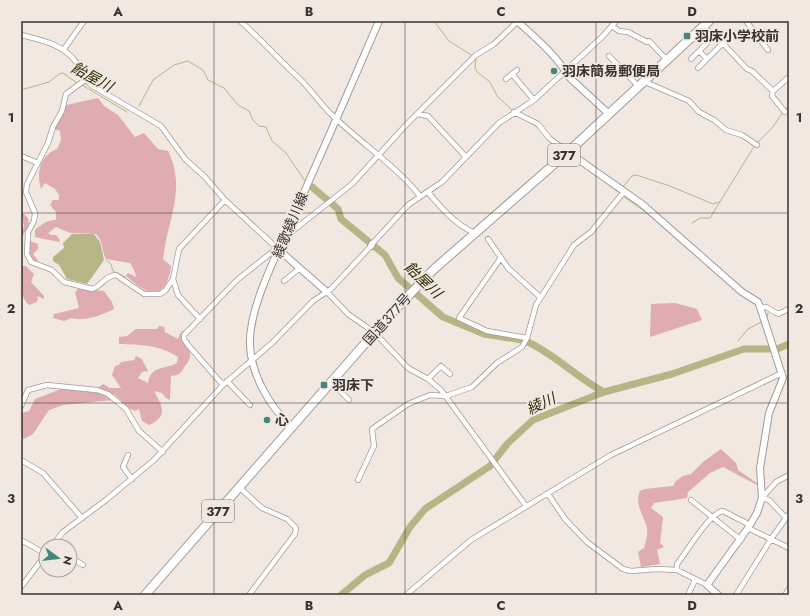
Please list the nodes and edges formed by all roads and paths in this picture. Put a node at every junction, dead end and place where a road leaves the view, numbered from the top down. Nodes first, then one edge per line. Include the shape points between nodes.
1 (84, 21) edge
2 (240, 21) edge
3 (379, 21) edge
4 (616, 21) edge
5 (746, 21) edge
6 (519, 22) edge
7 (705, 23) edge
8 (612, 26) junction
9 (21, 35) edge
10 (715, 35) junction
11 (723, 43) junction
12 (64, 49) junction
13 (768, 50) dead end
14 (699, 51) junction
15 (609, 56) dead end
16 (691, 59) dead end
17 (707, 59) junction
18 (667, 60) junction
19 (698, 68) dead end
20 (517, 70) dead end
21 (565, 70) junction
22 (512, 74) junction
23 (789, 77) edge
24 (506, 79) dead end
25 (81, 82) junction
26 (641, 84) junction
27 (773, 91) junction
28 (534, 100) junction
29 (784, 111) dead end
30 (514, 112) junction
31 (417, 114) junction
32 (609, 114) junction
33 (336, 119) junction
34 (756, 145) dead end
35 (568, 152) junction
36 (21, 156) edge
37 (379, 156) junction
38 (466, 157) junction
39 (38, 163) junction
40 (428, 192) junction
41 (622, 194) junction
42 (420, 196) junction
43 (225, 200) junction
44 (475, 232) junction
45 (285, 236) junction
46 (488, 239) dead end
47 (278, 249) junction
48 (500, 259) junction
49 (300, 268) junction
50 (172, 279) junction
51 (284, 282) dead end
52 (327, 292) junction
53 (540, 297) junction
54 (760, 309) junction
55 (789, 310) edge
56 (200, 319) junction
57 (375, 333) junction
58 (527, 338) junction
59 (251, 360) junction
60 (781, 371) junction
61 (450, 374) dead end
62 (428, 379) junction
63 (227, 381) junction
64 (331, 382) junction
65 (223, 385) junction
66 (446, 396) junction
67 (349, 400) dead end
68 (250, 405) dead end
69 (21, 406) edge
70 (292, 427) junction
71 (163, 452) junction
72 (128, 455) dead end
73 (21, 460) edge
74 (789, 475) edge
75 (132, 479) junction
76 (358, 480) dead end
77 (239, 487) junction
78 (548, 494) junction
79 (762, 498) junction
80 (691, 500) dead end
81 (525, 504) junction
82 (788, 516) edge
83 (82, 518) junction
84 (711, 518) junction
85 (749, 526) junction
86 (58, 538) edge
87 (771, 539) junction
88 (21, 540) edge
89 (741, 540) junction
90 (789, 548) edge
91 (38, 550) edge
92 (78, 562) edge
93 (38, 565) edge
94 (83, 565) dead end
95 (677, 570) junction
96 (695, 580) junction
97 (707, 585) junction
98 (21, 587) edge
99 (789, 589) edge
100 (145, 595) edge
101 (249, 595) edge
102 (406, 595) edge
103 (688, 595) edge
104 (718, 595) edge
105 (736, 595) edge
106 (785, 595) edge

1 - 12 street
2 - 33 street via 301,80
3 - 33 street, 綾歌綾川線
4 - 8 street
5 - 13 street
6 - 21 street
6 - 31 street via 494,44 476,55
7 - 10 street
7 - 18 highway, 国道377号 / 377
8 - 18 street via 619,31 650,41
8 - 21 street
9 - 12 street
10 - 11 street
10 - 14 street
11 - 17 street
11 - 27 street via 747,69
12 - 25 street via 76,62
14 - 16 street
14 - 17 street
15 - 26 street
17 - 19 street
18 - 26 highway, 国道377号 / 377
20 - 22 street
21 - 28 street
21 - 32 street via 570,78
22 - 24 street
22 - 28 street
23 - 27 street
25 - 39 street via 64,98 62,111
25 - 43 street via 91,85 161,126 185,159
26 - 32 highway, 国道377号 / 377
26 - 34 street via 689,101 699,112 726,130 742,135
27 - 29 street via 772,96
28 - 30 street
30 - 35 street via 538,124 549,138
30 - 38 street via 499,123
31 - 37 street
31 - 38 street via 428,116
32 - 35 highway, 国道377号 / 377
33 - 37 street
33 - 45 street, 綾歌綾川線
35 - 41 street via 601,174
35 - 44 highway, 国道377号 / 377
36 - 39 street
37 - 42 street via 409,182
37 - 45 street via 352,184
38 - 40 street via 442,182
39 - 50 street via 27,184 26,192 35,213 28,232 27,254 31,262 49,268 64,282 92,289 116,274 144,294 154,294 165,291
40 - 42 street
40 - 44 street via 459,224
41 - 53 street via 591,232 574,246
41 - 54 street via 642,204 742,292 758,302
42 - 52 street via 408,204
43 - 47 street
43 - 50 street via 179,249
44 - 57 highway, 国道377号 / 377 via 414,289
45 - 47 street, 綾歌綾川線
46 - 48 street via 499,253
47 - 49 street
47 - 56 street via 237,280
47 - 59 street, 綾歌綾川線 via 252,322
48 - 53 street
48 - 58 street via 459,318 487,331
49 - 51 street
49 - 52 street
50 - 56 street via 178,296
52 - 57 street via 348,314
52 - 59 street via 313,301 272,343
53 - 58 street
54 - 55 street via 766,307 778,314
54 - 60 street
56 - 65 street via 184,334 184,339
57 - 62 street via 408,368
57 - 64 highway, 国道377号 / 377
58 - 66 street via 522,347 497,363 472,387
59 - 63 street
59 - 70 street, 綾歌綾川線 via 256,376 271,402
60 - 78 street via 633,444
60 - 79 street via 782,383 769,413 760,479
61 - 62 street via 441,366
62 - 66 street
63 - 65 street
63 - 68 street
64 - 67 street
64 - 70 highway, 国道377号 / 377
65 - 71 street
66 - 76 street via 430,395 408,404 372,430 374,446
66 - 81 street
69 - 71 street via 28,390 47,385 97,390 119,401 131,414 139,431
70 - 77 highway, 国道377号 / 377
71 - 75 street
72 - 75 street via 124,467
73 - 83 street via 43,473
74 - 79 street via 776,482
75 - 83 street
77 - 100 highway, 国道377号 / 377
77 - 101 street via 262,508 287,519 296,528 295,534
78 - 81 street
78 - 95 street via 565,519 587,542 623,569
79 - 82 street via 769,500
79 - 85 street
80 - 84 street
81 - 102 street via 471,540
82 - 87 street
83 - 86 street
84 - 85 street via 719,511 723,511
84 - 89 street
84 - 95 street via 677,564
85 - 87 street
85 - 89 street
87 - 90 street
87 - 105 street
88 - 91 street
89 - 97 street
92 - 94 street
93 - 98 street
95 - 96 street
96 - 97 street
96 - 103 street
97 - 104 street
99 - 106 street

